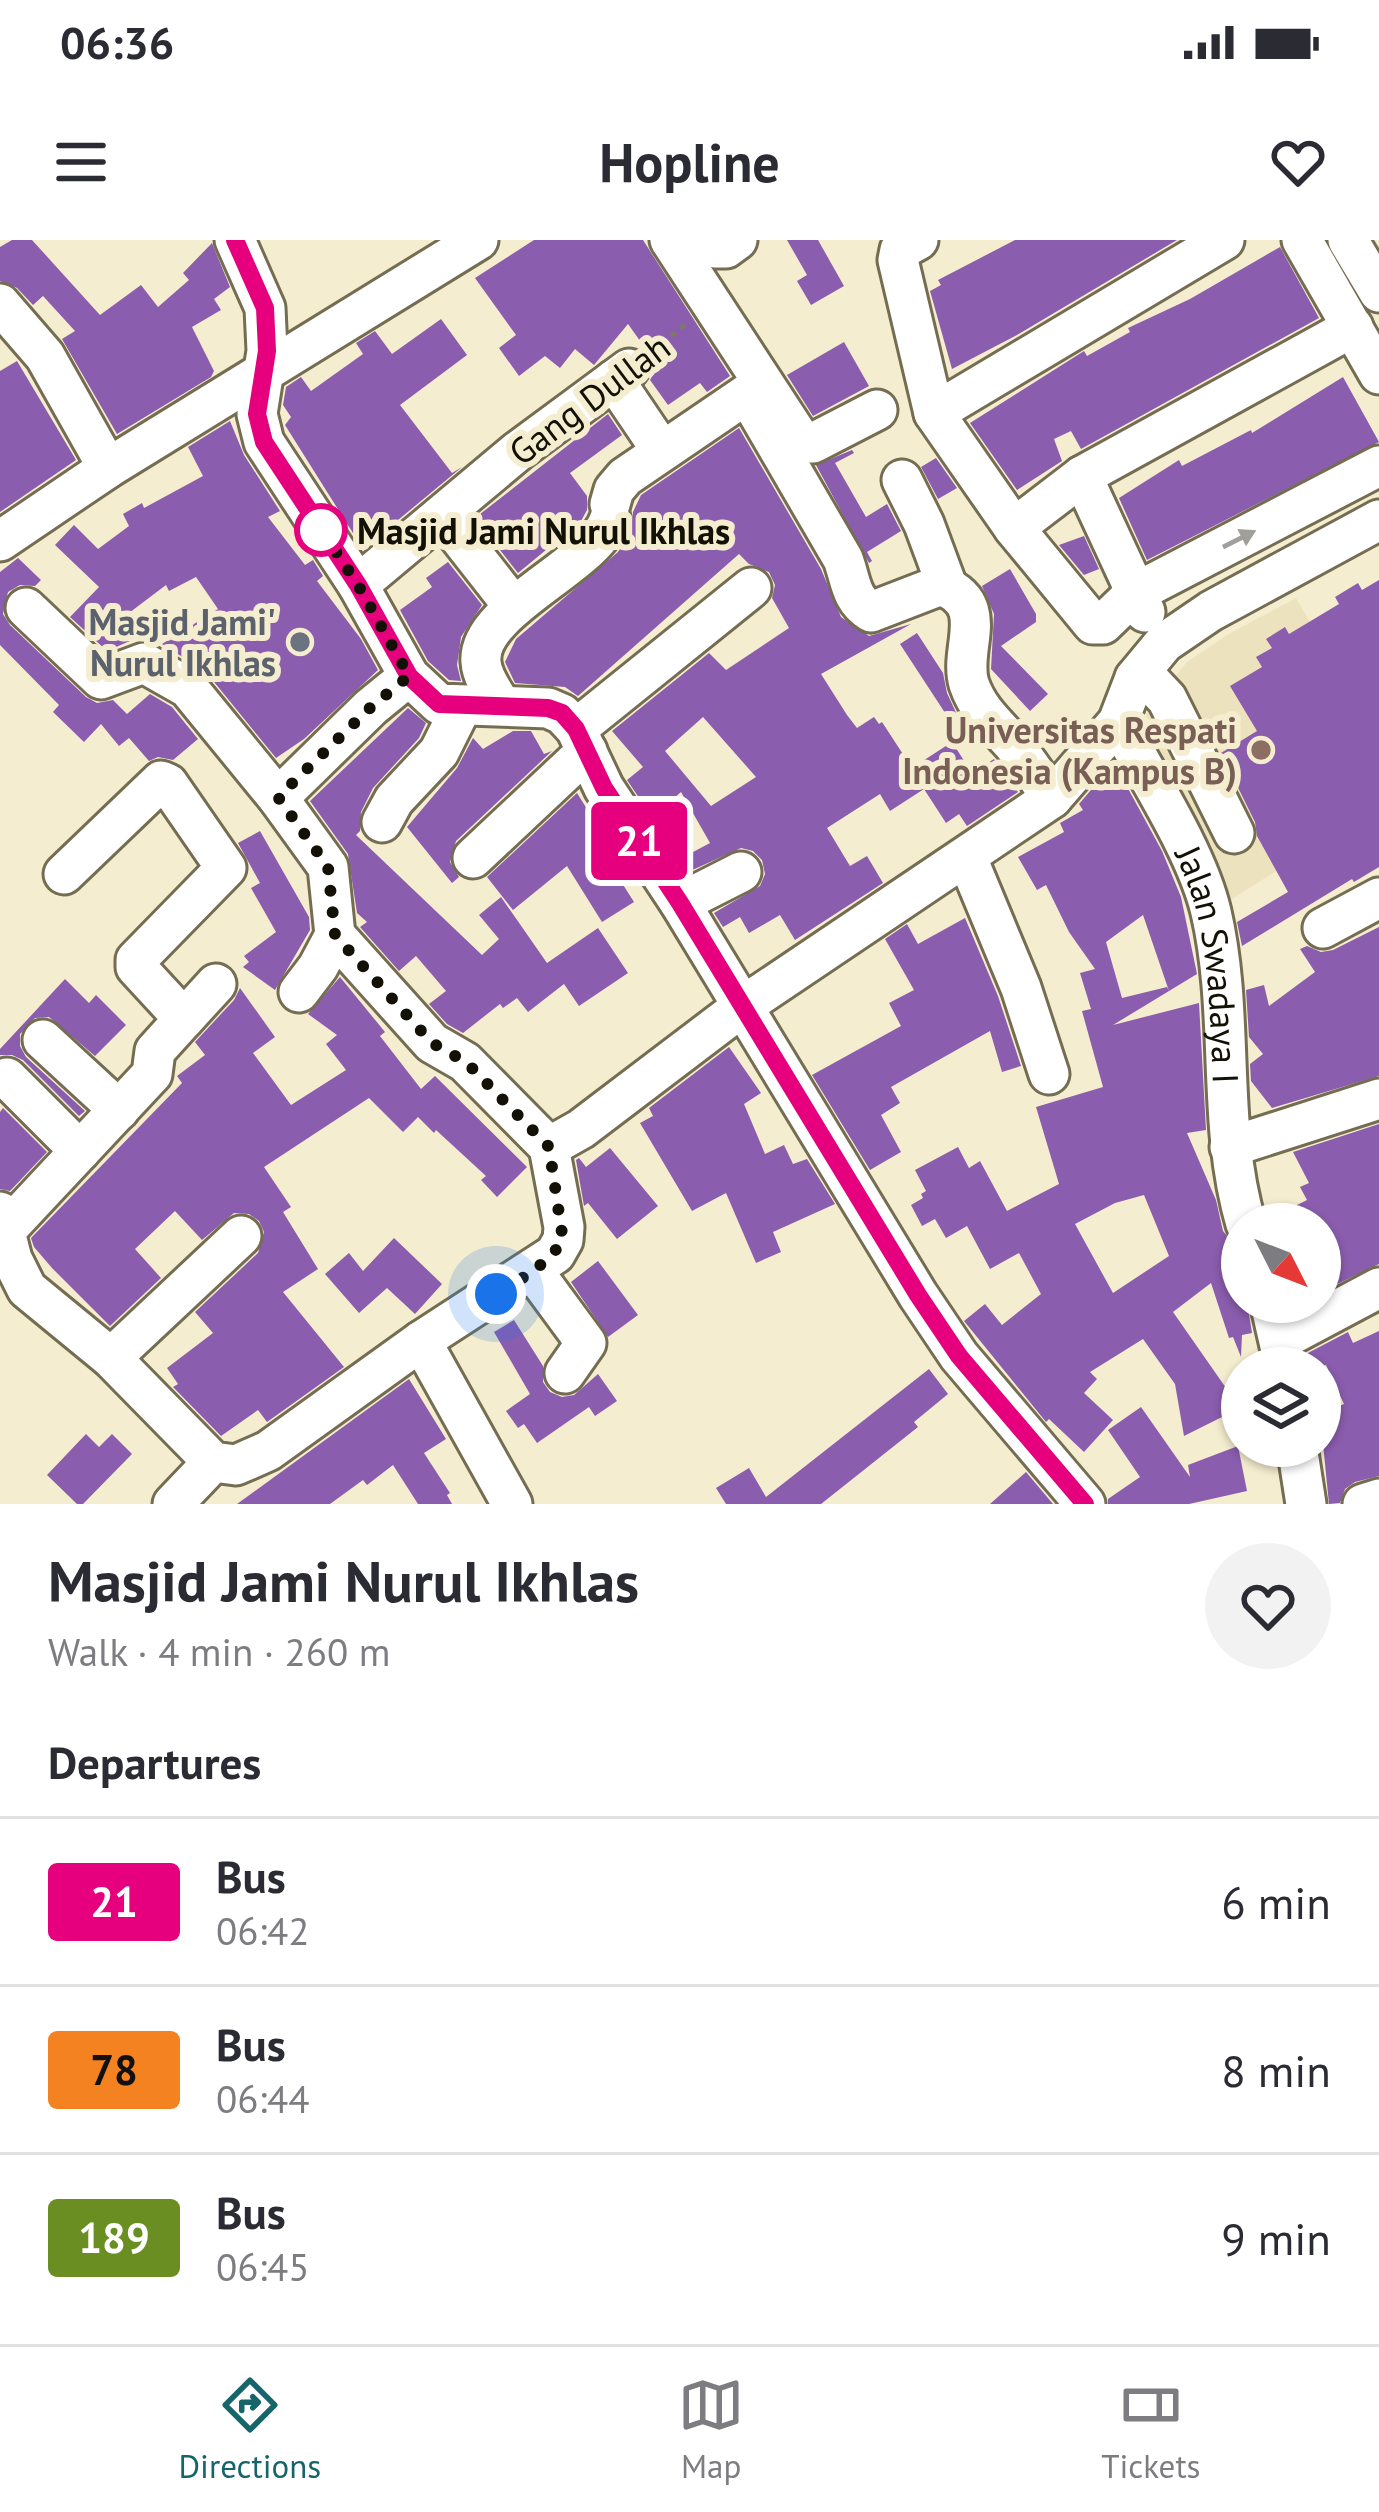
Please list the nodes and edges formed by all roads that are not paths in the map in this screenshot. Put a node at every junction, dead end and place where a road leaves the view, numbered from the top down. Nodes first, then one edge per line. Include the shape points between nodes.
1 (235, 240) edge
2 (478, 240) edge
3 (670, 240) edge
4 (704, 240) edge
5 (736, 240) edge
6 (918, 240) edge
7 (1224, 240) edge
8 (1302, 240) edge
9 (1348, 240) edge
10 (1379, 292) edge
11 (2, 309) edge
12 (1353, 327) junction
13 (263, 374) junction
14 (1379, 374) edge
15 (877, 410) dead end
16 (934, 413) junction
17 (796, 450) junction
18 (662, 451) junction
19 (1379, 466) edge
20 (108, 468) junction
21 (1082, 476) junction
22 (902, 480) dead end
23 (442, 515) junction
24 (1379, 520) edge
25 (1014, 528) junction
26 (0, 542) edge
27 (358, 585) junction
28 (946, 586) junction
29 (751, 588) dead end
30 (1135, 593) junction
31 (514, 607) junction
32 (26, 608) dead end
33 (1164, 644) junction
34 (409, 676) junction
35 (1136, 678) junction
36 (482, 705) junction
37 (1118, 722) junction
38 (582, 740) junction
39 (278, 797) junction
40 (1052, 798) junction
41 (382, 822) dead end
42 (1234, 833) dead end
43 (473, 858) dead end
44 (967, 858) junction
45 (741, 872) dead end
46 (64, 874) dead end
47 (1379, 898) edge
48 (680, 903) junction
49 (1323, 928) dead end
50 (335, 935) junction
51 (216, 984) dead end
52 (299, 992) dead end
53 (742, 1006) junction
54 (184, 1019) junction
55 (44, 1040) dead end
56 (1049, 1074) dead end
57 (7, 1078) dead end
58 (1379, 1099) edge
59 (118, 1110) junction
60 (549, 1147) junction
61 (1230, 1148) junction
62 (80, 1151) junction
63 (1242, 1203) edge
64 (3, 1221) edge
65 (241, 1236) dead end
66 (533, 1271) junction
67 (1379, 1288) edge
68 (421, 1341) junction
69 (1293, 1347) edge
70 (111, 1358) junction
71 (566, 1373) dead end
72 (213, 1462) junction
73 (1300, 1467) edge
74 (1379, 1499) edge
75 (173, 1504) edge
76 (512, 1504) edge
77 (1085, 1504) edge
78 (1306, 1504) edge
79 (1364, 1504) edge

1 - 13 street via 265,308
2 - 13 street
3 - 17 street
4 - 5 street via 726,248
6 - 16 street via 898,260
7 - 16 street
8 - 12 street
9 - 10 street
11 - 20 street via 45,356
12 - 14 street
12 - 21 street
13 - 20 street
13 - 27 street via 257,414 264,442
15 - 17 street
16 - 25 street
17 - 18 street via 743,394
17 - 28 street via 865,609
18 - 23 street, Gang Dullah via 621,374
18 - 31 street via 618,483 607,527
30 -> 19 street
20 - 26 street
21 - 25 street
21 - 30 street
22 - 28 street
23 - 27 street, Gang Dullah
23 - 31 street
24 - 33 street via 1210,610
25 - 30 street via 1093,624
27 - 34 street
28 - 40 street via 972,621 967,677 978,707
29 - 38 street
30 - 33 street
31 - 36 street via 480,656
32 - 39 street via 101,679 144,663 188,688
33 - 35 street
34 - 36 street via 439,704
34 - 39 street
35 - 37 street
35 - 42 street via 1167,699
36 - 38 street via 548,708
36 - 41 street
37 - 40 street
37 - 61 street, Jalan Swadaya I via 1204,885 1218,949
38 - 43 street
38 - 48 street
39 - 50 street via 328,867
40 - 44 street
44 - 53 street
44 - 56 street
45 - 48 street
46 - 54 street via 158,783 168,784 226,868 136,960
47 - 49 street
48 - 53 street
50 - 52 street
50 - 60 street via 432,1043 466,1062
51 - 54 street
53 - 60 street
53 - 77 street via 959,1356
54 - 59 street via 155,1051 152,1074
55 - 59 street
57 - 62 street
58 - 61 street
59 - 62 street
60 - 66 street via 563,1240
61 - 63 street, Jalan Swadaya I
62 - 64 street
64 - 70 street via 27,1288
65 - 70 street
66 - 68 street
66 - 71 street via 586,1342
67 - 69 street
68 - 72 street via 268,1451 236,1465
68 - 76 street
70 - 72 street
72 - 75 street
73 - 78 street
74 - 79 street

